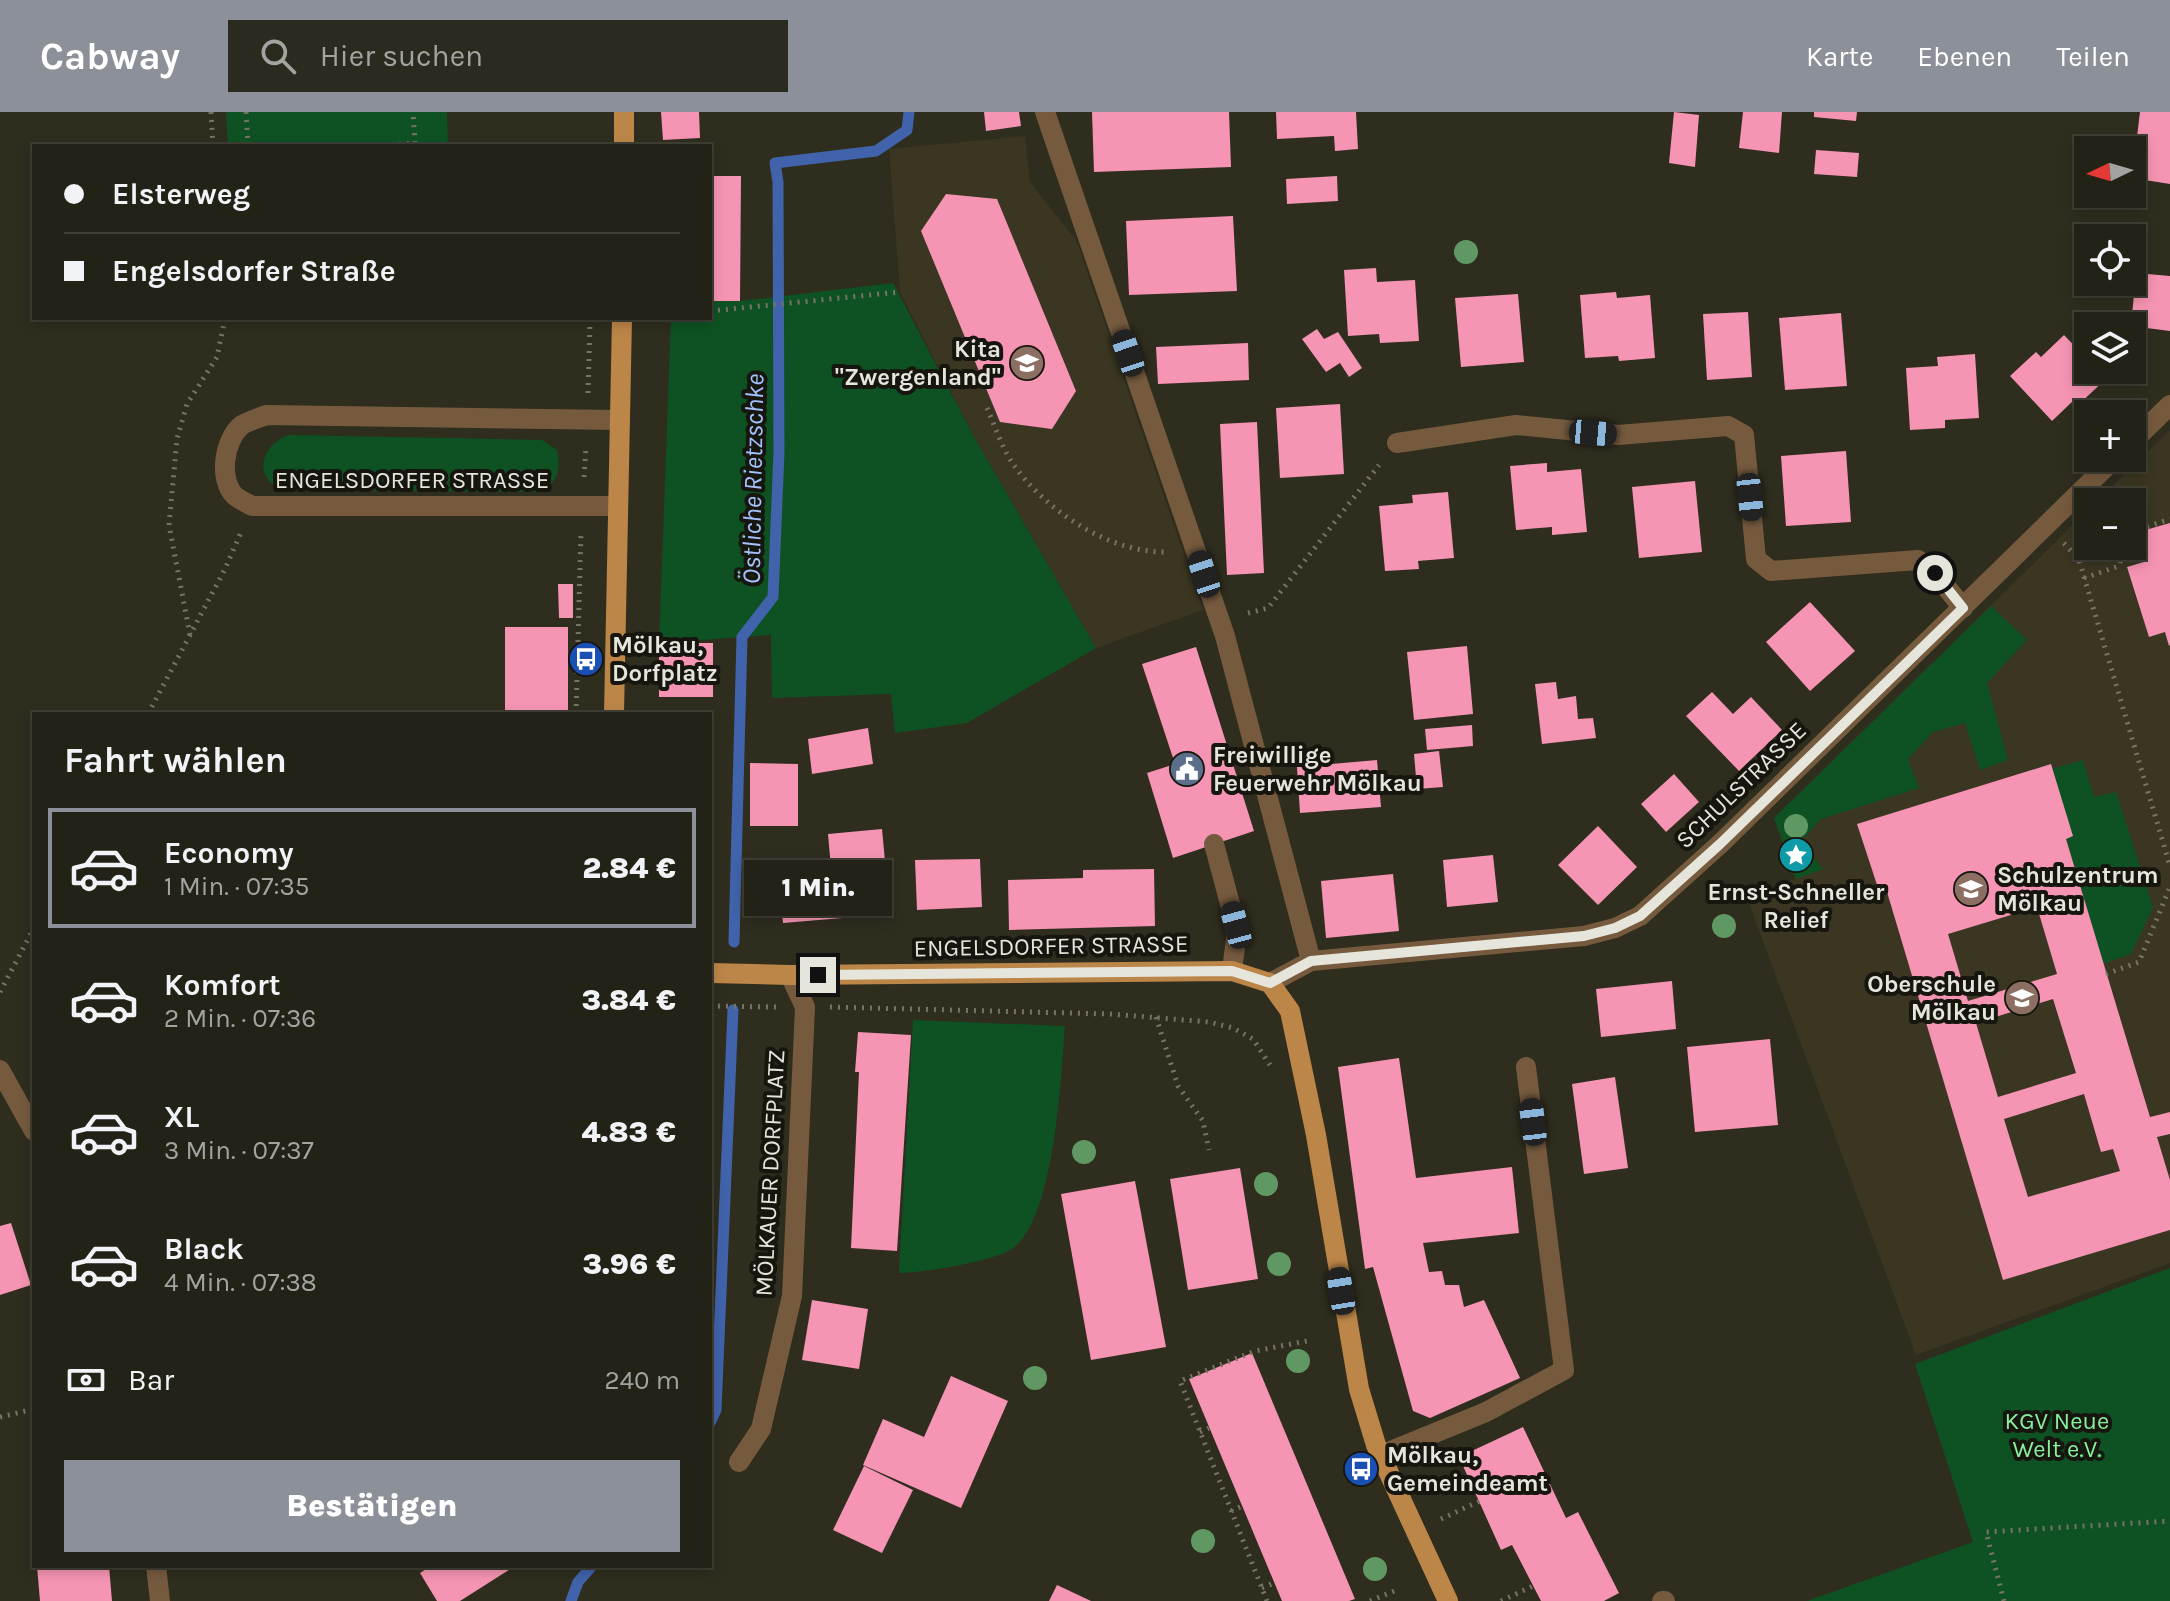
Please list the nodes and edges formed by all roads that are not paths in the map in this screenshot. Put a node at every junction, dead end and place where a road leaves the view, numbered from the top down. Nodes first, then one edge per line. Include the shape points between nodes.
1 (624, 112) edge
2 (1045, 112) edge
3 (624, 144) edge
4 (622, 320) edge
5 (2170, 405) edge
6 (620, 420) junction
7 (2146, 428) edge
8 (1397, 443) road end
9 (2101, 472) edge
10 (617, 506) junction
11 (1963, 608) junction
12 (614, 712) edge
13 (1214, 844) dead end
14 (1311, 961) junction
15 (1232, 971) junction
16 (714, 973) edge
17 (790, 975) junction
18 (1270, 983) junction
19 (1526, 1067) dead end
20 (0, 1070) edge
21 (32, 1127) edge
22 (1381, 1455) junction
23 (739, 1462) dead end
24 (156, 1568) edge
25 (160, 1601) edge
26 (1448, 1601) edge

1 - 3 main road
2 - 14 street via 1222,629
4 - 6 main road
5 - 7 street
6 - 10 main road
6 - 10 street, ENGELSDORFER STRASSE via 266,415 244,424 226,451 226,476 234,495 252,506
8 - 11 street via 1516,425 1618,435 1728,426 1744,435 1756,559 1771,571 1918,560
9 - 11 street, SCHULSTRASSE
10 - 12 main road
11 - 14 street, SCHULSTRASSE via 1640,916 1584,936
13 - 15 street via 1237,930
14 - 18 street, SCHULSTRASSE
15 - 17 main road, ENGELSDORFER STRASSE
15 - 18 main road, ENGELSDORFER STRASSE
16 - 17 main road, ENGELSDORFER STRASSE
17 - 23 street, MÖLKAUER DORFPLATZ via 805,1007 792,1296 761,1429
18 - 22 main road via 1290,1011 1359,1389
19 - 22 street via 1564,1370 1486,1412
20 - 21 street
22 - 26 main road
24 - 25 street

